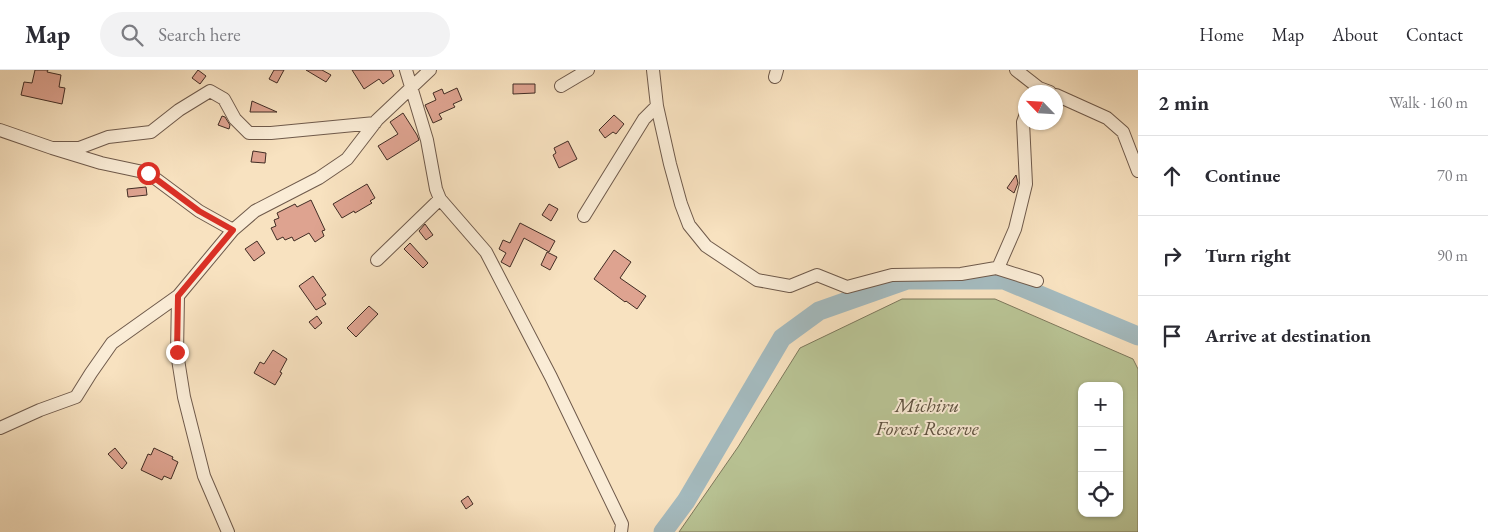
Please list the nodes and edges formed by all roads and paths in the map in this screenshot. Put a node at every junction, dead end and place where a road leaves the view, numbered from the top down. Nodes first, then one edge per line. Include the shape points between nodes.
1 (406, 70) edge
2 (430, 70) edge
3 (588, 70) edge
4 (652, 70) edge
5 (1016, 70) edge
6 (1030, 85) edge
7 (561, 86) dead end
8 (411, 87) junction
9 (1063, 98) edge
10 (657, 106) junction
11 (375, 123) junction
12 (0, 130) edge
13 (1024, 130) edge
14 (52, 148) junction
15 (1138, 171) edge
16 (440, 199) junction
17 (584, 216) dead end
18 (233, 230) junction
19 (377, 260) dead end
20 (998, 268) junction
21 (1037, 281) dead end
22 (178, 296) junction
23 (0, 428) edge
24 (228, 532) edge
25 (621, 532) edge

1 - 8 street
2 - 8 street
3 - 7 street
4 - 10 street
5 - 6 street
8 - 11 street
8 - 16 street
9 - 15 street via 1107,118 1123,132
10 - 17 street via 644,119
10 - 20 street via 670,164 689,224 706,246 757,280 790,286 817,275 847,287 892,275 962,274
11 - 14 street via 250,133 234,119 224,99 210,91 151,132 108,137 79,148
11 - 18 street via 347,159 319,178 255,211
12 - 14 street
13 - 20 street via 1026,184 1015,228
14 - 18 street via 148,173 199,211
16 - 19 street
16 - 25 street via 486,252 618,515
18 - 22 street
20 - 21 street
22 - 23 street via 112,343 76,397
22 - 24 street via 177,352 184,397 204,476

